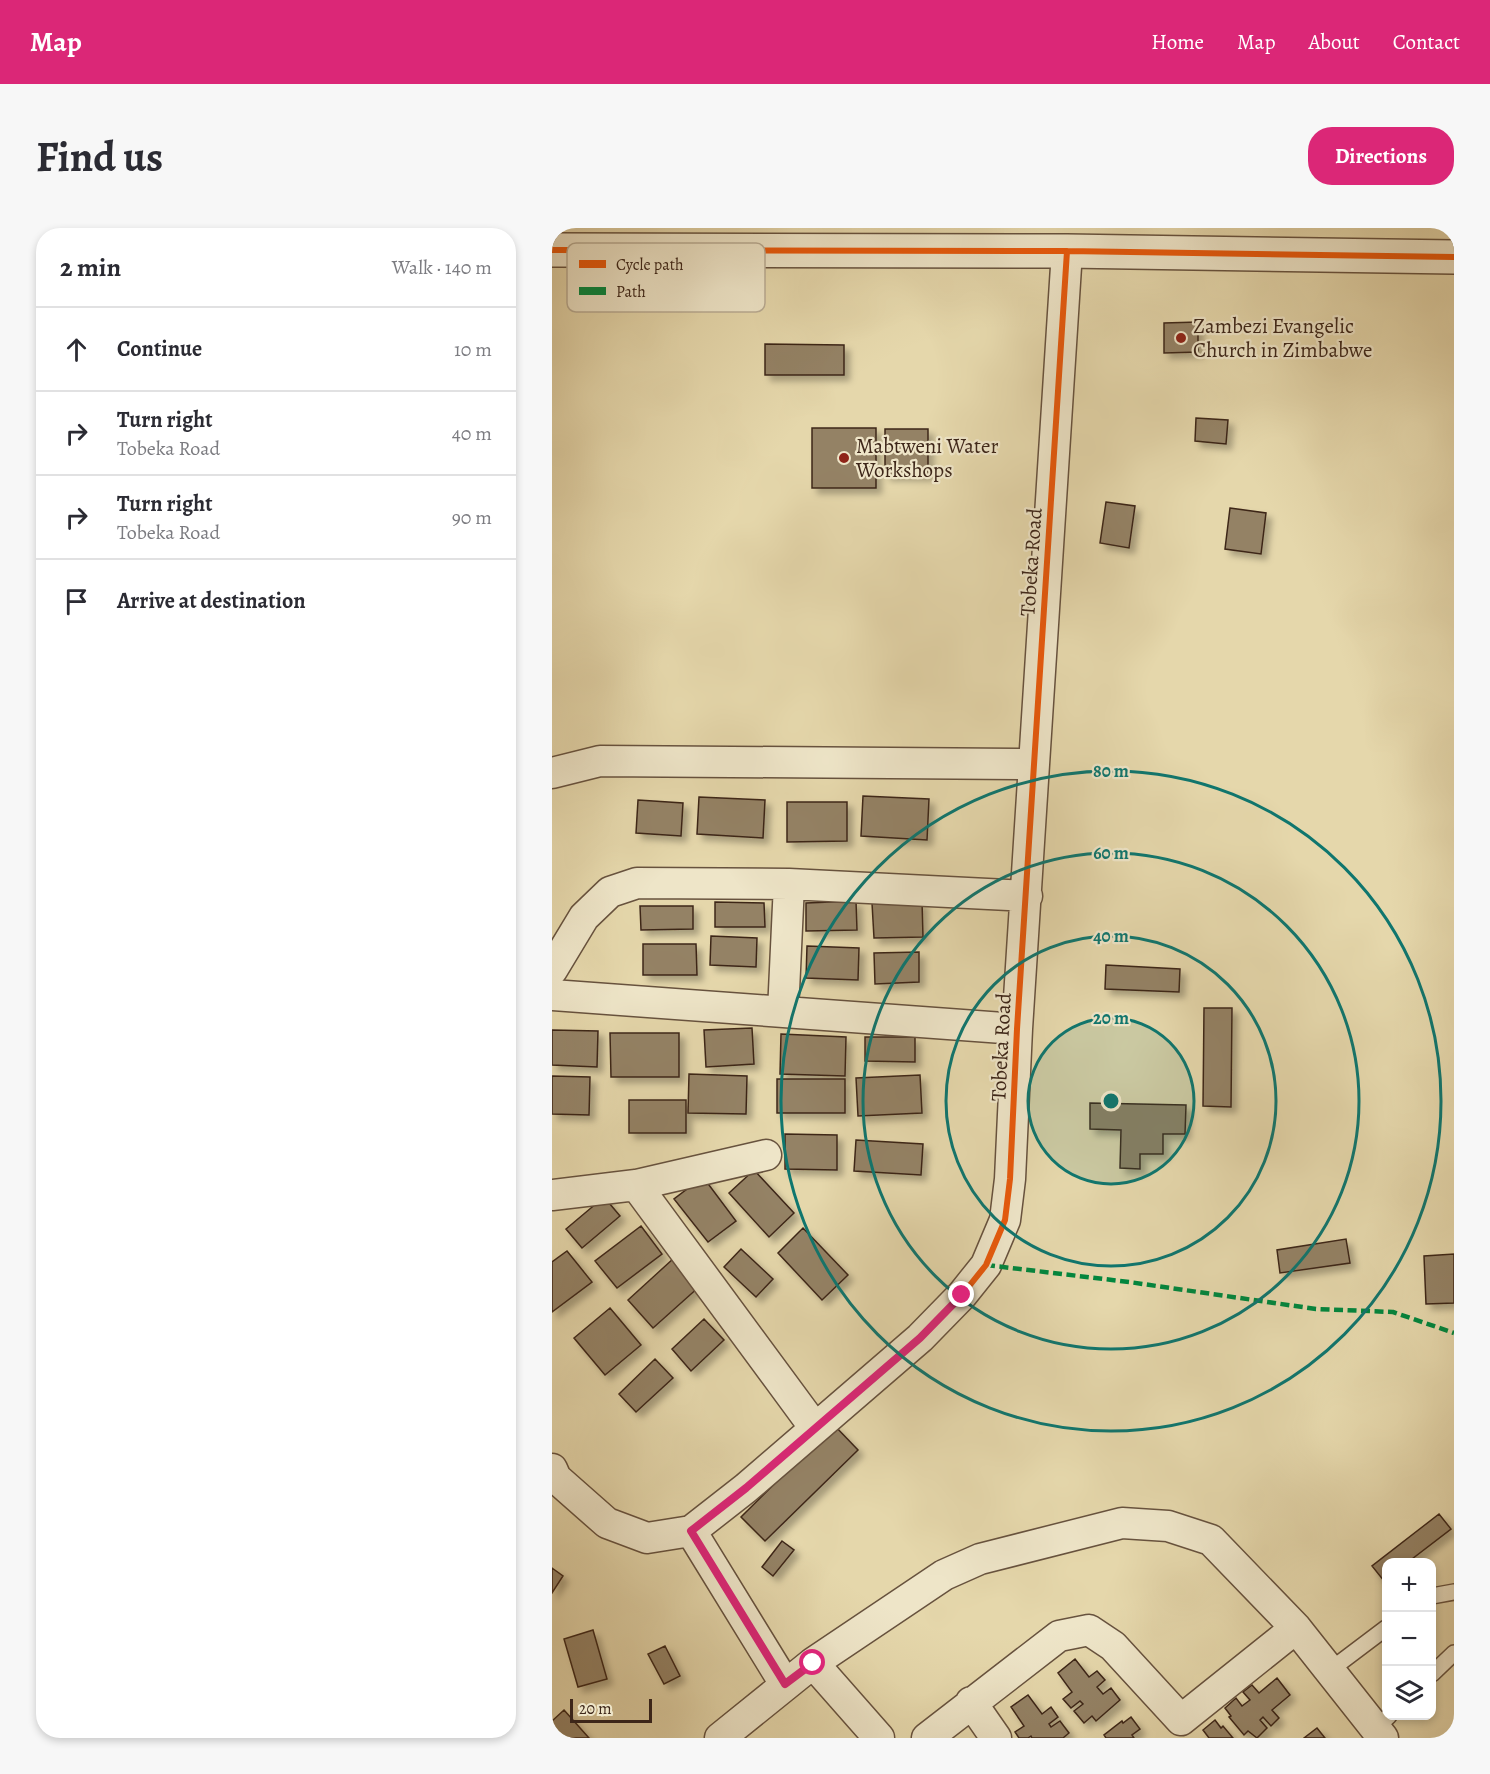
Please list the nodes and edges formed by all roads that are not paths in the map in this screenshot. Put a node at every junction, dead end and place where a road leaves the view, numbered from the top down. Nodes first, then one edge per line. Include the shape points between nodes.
1 (637, 239) edge
2 (606, 243) edge
3 (567, 248) edge
4 (552, 250) edge
5 (1067, 251) junction
6 (1454, 257) edge
7 (1034, 764) junction
8 (552, 773) edge
9 (789, 884) junction
10 (1027, 896) junction
11 (552, 970) edge
12 (552, 995) edge
13 (783, 1012) junction
14 (1017, 1029) junction
15 (766, 1155) dead end
16 (636, 1185) junction
17 (552, 1195) edge
18 (816, 1428) junction
19 (552, 1469) edge
20 (691, 1531) junction
21 (1454, 1592) edge
22 (1436, 1595) edge
23 (1296, 1628) junction
24 (1382, 1631) edge
25 (1454, 1653) edge
26 (813, 1663) junction
27 (1436, 1669) edge
28 (1329, 1671) junction
29 (785, 1684) junction
30 (972, 1702) junction
31 (1382, 1727) edge
32 (1179, 1729) edge
33 (720, 1738) edge
34 (879, 1738) edge
35 (927, 1738) edge
36 (996, 1738) edge

1 - 2 street
1 - 5 street
3 - 4 street
5 - 6 street
5 - 7 street, Tobeka Road
7 - 8 street via 600,761
7 - 10 street, Tobeka Road
9 - 10 street
9 - 11 street via 637,883 610,892 584,917
9 - 13 street
10 - 14 street, Tobeka Road
12 - 13 street
13 - 14 street
14 - 18 street, Tobeka Road via 1005,1220 986,1265 920,1338
15 - 16 street
16 - 17 street
16 - 18 street
18 - 20 street, Tobeka Road
19 - 20 street via 556,1478 607,1523 647,1538
20 - 29 street
21 - 22 lane
23 - 26 street via 1211,1540 1168,1526 1122,1522 980,1559 944,1575
23 - 28 street
23 - 32 street
24 - 28 lane
25 - 27 lane
26 - 29 street
26 - 34 street
28 - 31 street
29 - 33 street
30 - 32 street via 1059,1636 1089,1630 1113,1646
30 - 35 street
30 - 36 street

